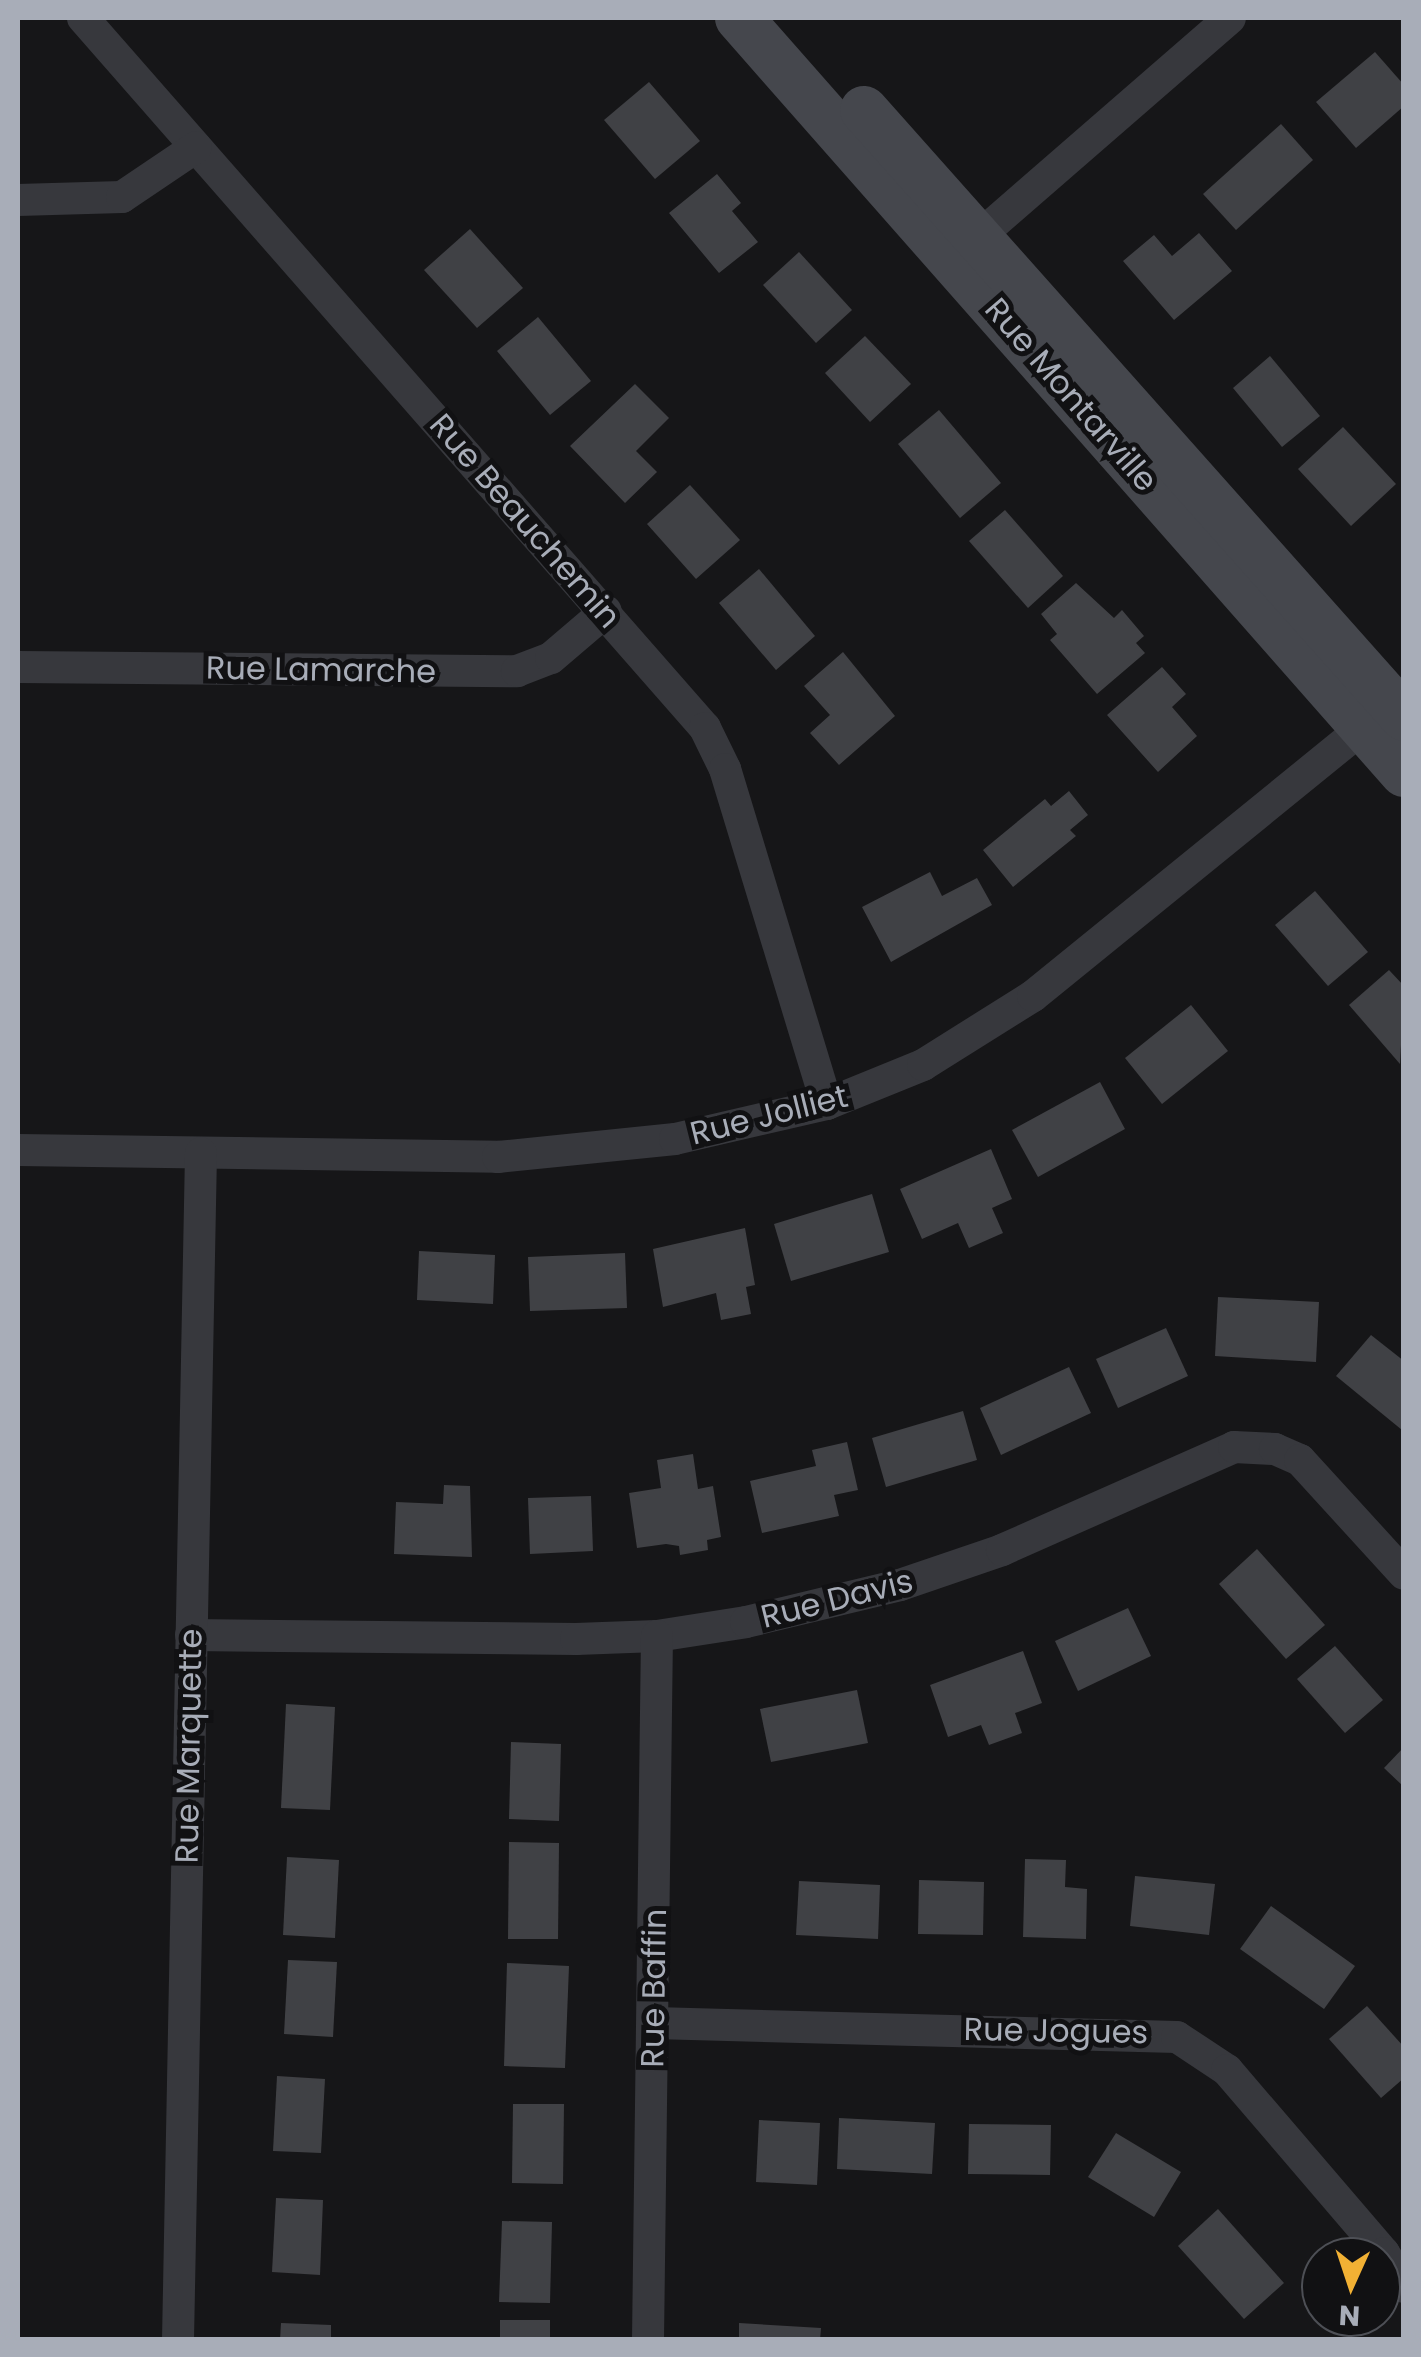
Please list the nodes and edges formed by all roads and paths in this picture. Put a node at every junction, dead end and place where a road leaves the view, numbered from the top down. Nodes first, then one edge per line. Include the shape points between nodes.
1 (83, 18) edge
2 (738, 18) edge
3 (782, 18) edge
4 (1230, 18) edge
5 (196, 147) junction
6 (18, 200) edge
7 (965, 248) junction
8 (606, 612) junction
9 (18, 667) edge
10 (1386, 716) edge
11 (1404, 773) edge
12 (827, 1104) junction
13 (18, 1150) edge
14 (200, 1153) junction
15 (1404, 1574) edge
16 (191, 1634) junction
17 (657, 1636) junction
18 (654, 2023) junction
19 (1404, 2287) edge
20 (178, 2340) edge
21 (648, 2340) edge

1 - 5 street, Rue Beauchemin
2 - 7 street, Rue Montarville
3 - 7 street, Rue Montarville
4 - 7 street
5 - 6 street via 122,198
5 - 8 street, Rue Beauchemin
7 - 10 street, Rue Montarville
8 - 9 street, Rue Lamarche via 551,658 517,670
8 - 12 street, Rue Beauchemin via 696,716 720,754
10 - 11 street, Rue Montarville
10 - 12 street, Rue Jolliet via 1032,996 922,1065
12 - 14 street, Rue Jolliet via 726,1130 558,1153
13 - 14 street, Rue Jolliet
14 - 16 street, Rue Marquette
15 - 17 street, Rue Davis via 1311,1468 1275,1449 1234,1446 950,1568 842,1601
16 - 17 street, Rue Davis
16 - 20 street, Rue Marquette
17 - 18 street, Rue Baffin
18 - 19 street, Rue Jogues via 1177,2037 1227,2070 1384,2253
18 - 21 street, Rue Baffin

